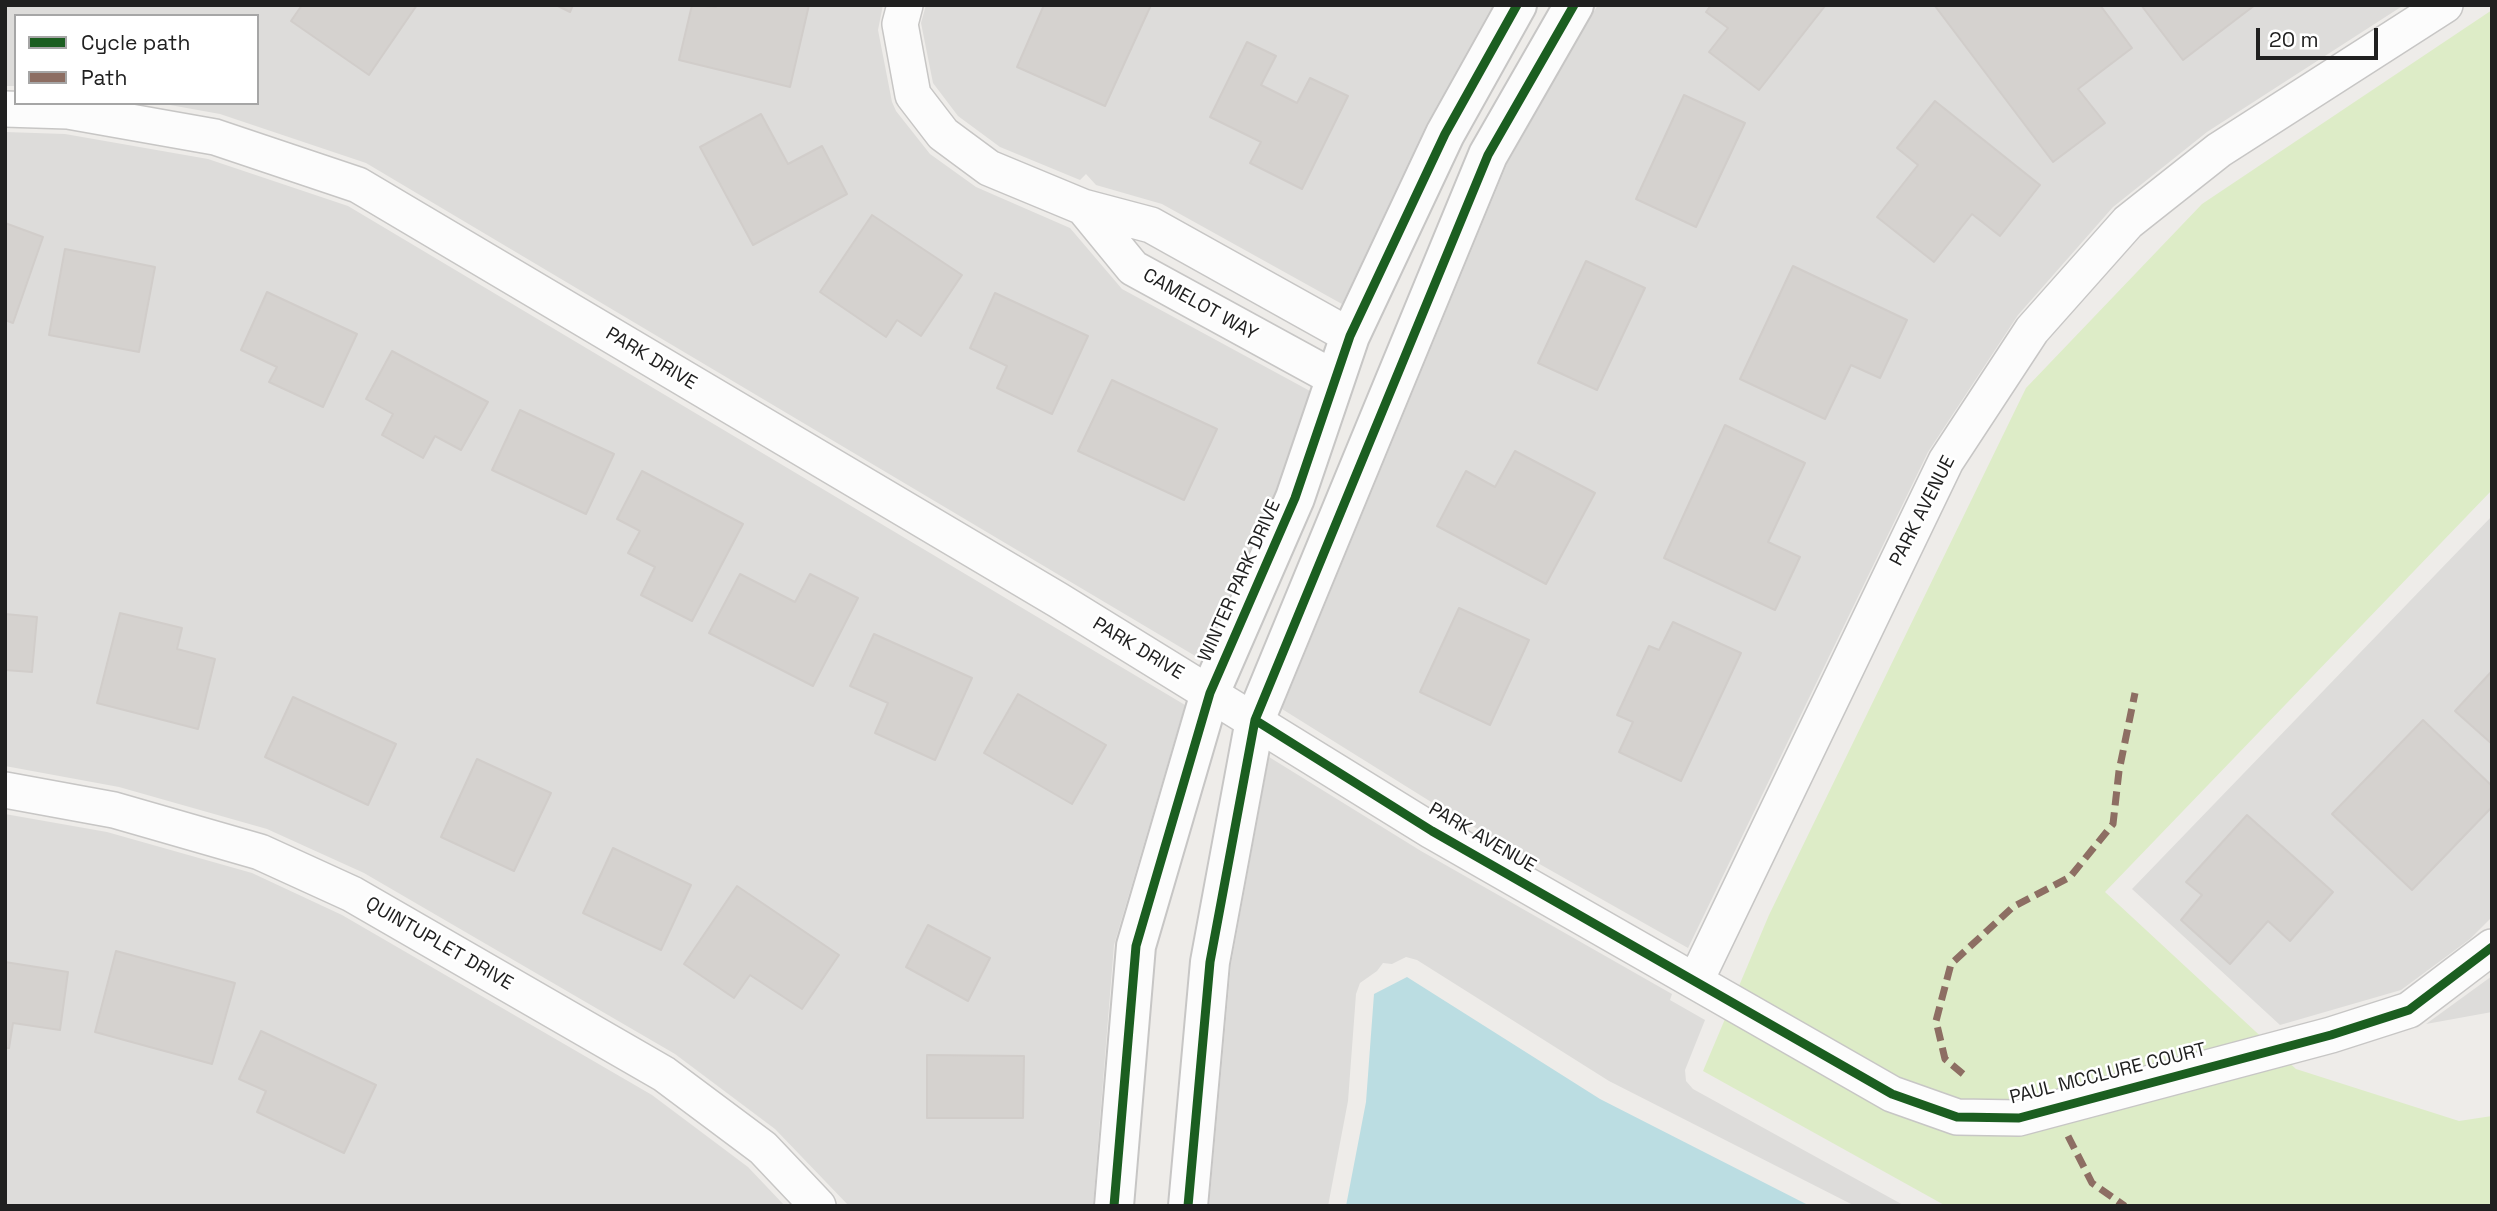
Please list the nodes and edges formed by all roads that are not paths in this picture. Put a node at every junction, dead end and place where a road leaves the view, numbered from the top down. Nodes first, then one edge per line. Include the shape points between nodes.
1 (905, 5) edge
2 (1517, 5) edge
3 (1574, 5) edge
4 (2445, 5) edge
5 (5, 109) edge
6 (1083, 207) junction
7 (1350, 336) junction
8 (1336, 379) junction
9 (1210, 693) junction
10 (1255, 720) junction
11 (5, 790) edge
12 (2492, 947) edge
13 (1696, 980) junction
14 (818, 1206) edge
15 (1114, 1206) edge
16 (1188, 1206) edge

1 - 6 street, CAMELOT WAY via 900,24 913,95 943,134 989,168
2 - 7 street, WINTER PARK DRIVE via 1445,134
3 - 10 street via 1488,155
4 - 13 street, PARK AVENUE via 2219,150 2128,222 2032,330 1947,461
5 - 9 street, PARK DRIVE via 68,111 215,137 358,185
6 - 7 street, CAMELOT WAY via 1151,225
6 - 8 street, CAMELOT WAY via 1133,268
7 - 8 street, WINTER PARK DRIVE
8 - 9 street, WINTER PARK DRIVE via 1295,498
9 - 10 street, PARK DRIVE
9 - 15 street, WINTER PARK DRIVE via 1136,946
10 - 13 street, PARK AVENUE via 1432,831
10 - 16 street via 1210,962
11 - 14 street, QUINTUPLET DRIVE via 114,810 260,852 352,894 664,1074 762,1148
12 - 13 street, PAUL MCCLURE COURT via 2409,1010 2020,1118 1957,1117 1892,1094

